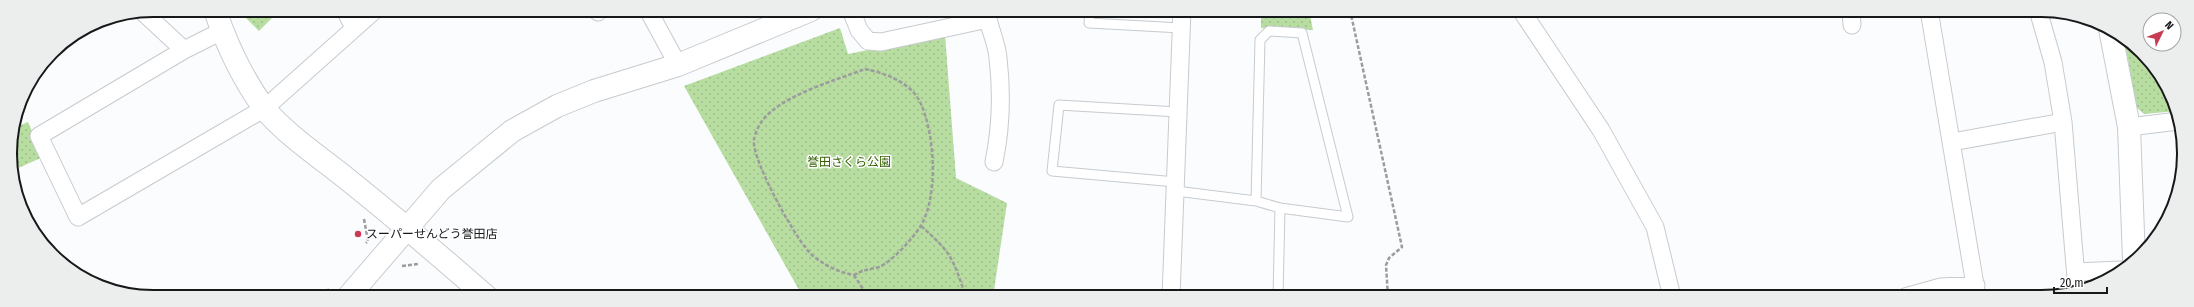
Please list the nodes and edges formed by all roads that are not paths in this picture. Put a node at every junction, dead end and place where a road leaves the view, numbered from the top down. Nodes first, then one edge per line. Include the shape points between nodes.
1 (149, 17) edge
2 (217, 17) edge
3 (348, 17) edge
4 (367, 17) edge
5 (652, 17) edge
6 (794, 17) edge
7 (854, 17) edge
8 (1089, 17) edge
9 (1182, 17) edge
10 (1526, 17) edge
11 (1930, 17) edge
12 (2040, 17) edge
13 (354, 28) junction
14 (1181, 28) junction
15 (222, 31) junction
16 (2111, 37) edge
17 (184, 50) junction
18 (678, 65) junction
19 (265, 108) junction
20 (1178, 112) junction
21 (2063, 122) junction
22 (2173, 123) edge
23 (2129, 127) junction
24 (1952, 142) junction
25 (994, 162) dead end
26 (1176, 187) junction
27 (1256, 201) junction
28 (1280, 208) junction
29 (407, 227) junction
30 (2134, 253) edge
31 (2111, 270) edge
32 (2076, 272) junction
33 (2077, 285) edge
34 (341, 290) edge
35 (479, 290) edge
36 (1171, 290) edge
37 (1278, 290) edge
38 (1670, 290) edge
39 (1930, 290) edge
40 (1967, 290) edge
41 (1976, 290) edge

1 - 17 street
2 - 15 street
3 - 13 street
4 - 13 street
5 - 18 street
6 - 18 street
7 - 25 street via 859,30 868,41 881,42 988,19 998,57 1000,90 999,137
8 - 14 lane via 1089,23
9 - 14 street
10 - 38 street via 1601,130 1655,227
11 - 24 street
12 - 21 street via 2053,62
13 - 19 street
14 - 20 street
15 - 17 street
15 - 19 street
16 - 23 street
17 - 19 street via 39,136 78,217
18 - 29 street via 594,91 557,106 512,131 441,189
19 - 29 street via 291,133
20 - 26 street
20 - 26 lane via 1059,105 1052,171
21 - 24 street
21 - 32 street
22 - 23 street
23 - 30 street
24 - 41 street
26 - 27 lane
26 - 36 street
27 - 28 lane
27 - 28 lane via 1260,40 1269,31 1302,33 1348,217
28 - 37 lane
29 - 34 street
29 - 35 street
31 - 32 street
32 - 33 street
39 - 40 street via 1941,287

